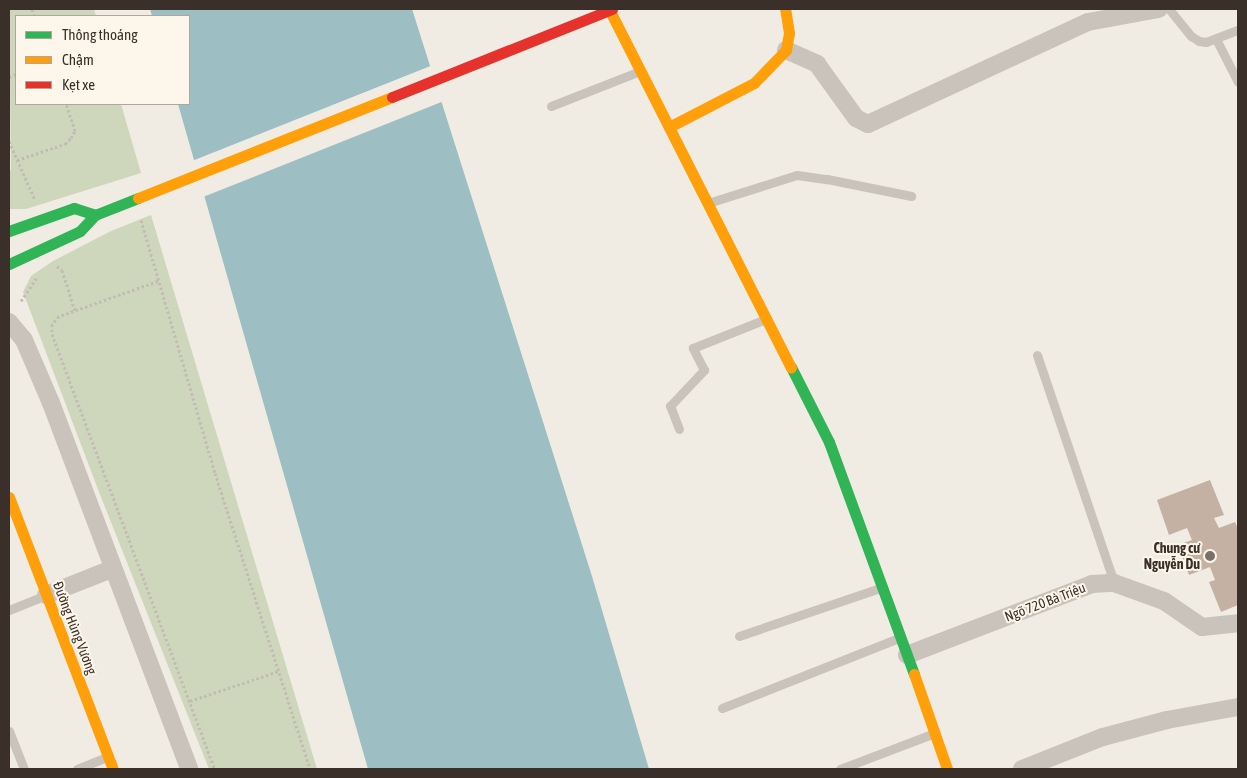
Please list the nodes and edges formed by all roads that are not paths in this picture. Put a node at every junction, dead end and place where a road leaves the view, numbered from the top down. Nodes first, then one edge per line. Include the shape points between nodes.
1 (611, 9) edge
2 (785, 9) edge
3 (1159, 9) edge
4 (1169, 9) edge
5 (1238, 30) edge
6 (1216, 39) junction
7 (786, 50) junction
8 (642, 70) junction
9 (1238, 82) edge
10 (551, 106) dead end
11 (669, 127) junction
12 (911, 196) dead end
13 (708, 203) junction
14 (95, 215) junction
15 (9, 231) edge
16 (9, 264) edge
17 (766, 319) junction
18 (9, 322) edge
19 (1037, 355) dead end
20 (680, 429) dead end
21 (9, 498) edge
22 (112, 569) junction
23 (1114, 584) junction
24 (883, 586) junction
25 (46, 595) junction
26 (9, 610) edge
27 (1238, 623) edge
28 (739, 636) dead end
29 (901, 637) junction
30 (907, 655) junction
31 (1238, 707) edge
32 (722, 708) dead end
33 (9, 731) edge
34 (935, 733) junction
35 (108, 757) junction
36 (24, 769) edge
37 (77, 769) edge
38 (113, 769) edge
39 (189, 769) edge
40 (840, 769) edge
41 (947, 769) edge
42 (1022, 769) edge

1 - 8 main road
1 - 14 main road, bridge
2 - 7 main road via 789,33
3 - 7 street via 1088,22 868,124 856,118 817,64
4 - 6 lane via 1191,36 1206,42
5 - 6 lane
6 - 9 lane
7 - 11 main road via 754,83
8 - 10 lane
8 - 11 main road
11 - 13 main road
12 - 13 lane via 797,175
13 - 17 main road
14 - 15 main road via 74,208
14 - 16 main road via 80,231
17 - 20 lane via 693,348 704,370 670,406
17 - 24 main road via 829,442
18 - 22 street via 24,340 52,403
19 - 23 lane
21 - 25 main road, Đường Hùng Vương
22 - 25 street
22 - 39 street
23 - 27 street, Ngõ 720 Bà Triệu via 1164,601 1202,627
23 - 30 street, Ngõ 720 Bà Triệu via 1092,584
24 - 28 lane
24 - 29 main road
25 - 26 lane
25 - 35 main road, Đường Hùng Vương
29 - 30 main road
29 - 32 lane
30 - 34 main road
31 - 42 street via 1167,720 1103,737
33 - 36 lane
34 - 40 lane
34 - 41 main road
35 - 37 lane
35 - 38 main road, Đường Hùng Vương

